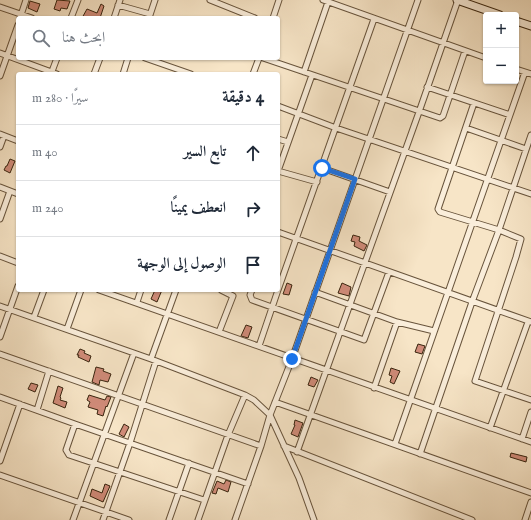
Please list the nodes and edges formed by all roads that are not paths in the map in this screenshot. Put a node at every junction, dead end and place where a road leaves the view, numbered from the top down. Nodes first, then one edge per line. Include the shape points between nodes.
1 (26, 0) edge
2 (78, 0) edge
3 (155, 0) edge
4 (210, 0) edge
5 (279, 0) edge
6 (323, 0) edge
7 (418, 0) edge
8 (457, 0) edge
9 (328, 2) junction
10 (119, 3) edge
11 (338, 3) edge
12 (0, 7) edge
13 (491, 12) edge
14 (21, 16) edge
15 (72, 16) edge
16 (115, 16) edge
17 (149, 16) edge
18 (249, 16) edge
19 (274, 16) edge
20 (374, 19) junction
21 (519, 22) edge
22 (531, 26) edge
23 (16, 30) edge
24 (407, 31) junction
25 (443, 43) junction
26 (465, 51) junction
27 (0, 54) edge
28 (7, 56) junction
29 (483, 57) edge
30 (16, 59) edge
31 (17, 60) edge
32 (56, 60) edge
33 (99, 60) edge
34 (127, 60) edge
35 (150, 60) edge
36 (258, 60) edge
37 (269, 60) edge
38 (519, 69) edge
39 (175, 71) edge
40 (48, 72) edge
41 (51, 72) edge
42 (95, 72) edge
43 (123, 72) edge
44 (254, 72) edge
45 (304, 72) junction
46 (525, 72) junction
47 (531, 74) edge
48 (312, 75) junction
49 (0, 76) edge
50 (427, 87) junction
51 (350, 88) junction
52 (451, 95) junction
53 (383, 99) junction
54 (474, 103) junction
55 (280, 107) edge
56 (419, 112) junction
57 (298, 113) junction
58 (510, 115) junction
59 (336, 128) junction
60 (466, 128) junction
61 (2, 135) edge
62 (531, 138) edge
63 (16, 139) edge
64 (369, 139) junction
65 (280, 140) edge
66 (502, 140) junction
67 (288, 142) junction
68 (0, 147) edge
69 (526, 149) junction
70 (405, 151) junction
71 (280, 165) edge
72 (452, 167) junction
73 (322, 168) junction
74 (280, 172) edge
75 (355, 179) junction
76 (488, 179) junction
77 (316, 182) junction
78 (0, 188) edge
79 (513, 188) junction
80 (10, 191) junction
81 (390, 192) junction
82 (16, 193) edge
83 (531, 194) edge
84 (0, 219) edge
85 (472, 223) junction
86 (499, 230) junction
87 (280, 233) edge
88 (296, 239) junction
89 (330, 251) junction
90 (0, 256) edge
91 (16, 262) edge
92 (365, 263) junction
93 (389, 272) junction
94 (280, 280) edge
95 (16, 292) edge
96 (43, 292) edge
97 (80, 292) edge
98 (105, 292) edge
99 (140, 292) edge
100 (175, 292) edge
101 (225, 292) edge
102 (251, 292) edge
103 (277, 292) edge
104 (315, 292) junction
105 (448, 293) junction
106 (137, 302) junction
107 (472, 302) junction
108 (351, 305) junction
109 (0, 306) edge
110 (272, 307) junction
111 (10, 309) junction
112 (498, 311) junction
113 (168, 314) junction
114 (375, 314) junction
115 (34, 317) junction
116 (306, 319) junction
117 (397, 322) junction
118 (530, 322) edge
119 (67, 329) junction
120 (340, 331) junction
121 (434, 331) junction
122 (220, 332) junction
123 (0, 337) edge
124 (259, 346) junction
125 (134, 353) junction
126 (0, 354) edge
127 (292, 359) junction
128 (154, 360) junction
129 (326, 371) junction
130 (49, 372) junction
131 (374, 388) junction
132 (503, 391) junction
133 (119, 395) junction
134 (245, 395) junction
135 (0, 397) edge
136 (411, 400) junction
137 (531, 400) edge
138 (275, 402) junction
139 (20, 404) junction
140 (142, 404) junction
141 (435, 409) junction
142 (37, 410) junction
143 (531, 412) edge
144 (311, 413) junction
145 (270, 416) junction
146 (75, 424) junction
147 (490, 428) junction
148 (104, 434) junction
149 (228, 435) junction
150 (522, 439) junction
151 (531, 442) edge
152 (130, 443) junction
153 (395, 444) junction
154 (261, 446) junction
155 (284, 446) junction
156 (297, 452) junction
157 (420, 454) junction
158 (0, 460) edge
159 (94, 463) junction
160 (189, 463) junction
161 (120, 472) junction
162 (215, 472) junction
163 (0, 475) edge
164 (248, 484) junction
165 (179, 492) junction
166 (531, 493) edge
167 (204, 500) junction
168 (531, 502) edge
169 (80, 503) junction
170 (105, 512) junction
171 (73, 520) edge
172 (102, 520) edge
173 (129, 520) edge
174 (169, 520) edge
175 (198, 520) edge
176 (235, 520) edge
177 (314, 520) edge
178 (472, 520) edge
179 (525, 520) edge

1 - 14 street
2 - 15 street
3 - 17 street
4 - 18 street
5 - 19 street
6 - 9 street
7 - 24 street
8 - 13 street
8 - 25 street
9 - 11 street
9 - 45 street
10 - 16 street
10 - 17 street
11 - 20 street
12 - 14 street
20 - 24 street
20 - 51 street
21 - 22 street
23 - 28 street
24 - 25 street
24 - 53 street
25 - 26 street
25 - 50 street
26 - 29 street
26 - 52 street
27 - 28 street
28 - 30 street
28 - 49 street
31 - 40 street
32 - 41 street
33 - 42 street
34 - 43 street
35 - 39 street
36 - 44 street
37 - 45 street
38 - 46 street
45 - 48 street
46 - 47 street
46 - 58 street
48 - 51 street
48 - 57 street
50 - 52 street
50 - 56 street
51 - 53 street
51 - 59 street
52 - 54 street
52 - 56 street via 442,118
53 - 56 street
53 - 64 street
54 - 58 street
54 - 60 street
55 - 57 street
56 - 70 street
57 - 59 street
57 - 67 street
58 - 66 street
59 - 64 street
59 - 73 street
60 - 66 street
60 - 72 street
61 - 63 street
61 - 68 street
62 - 69 street
64 - 70 street
64 - 75 street
65 - 67 street
66 - 69 street
66 - 76 street
67 - 71 street
69 - 79 street
70 - 72 street
70 - 81 street
72 - 76 street
72 - 85 street via 439,211
73 - 75 street
73 - 77 street
74 - 77 street
75 - 81 street
75 - 89 street
76 - 79 street
76 - 85 street
77 - 88 street
78 - 80 street
79 - 83 street
79 - 86 street
80 - 82 street
80 - 84 street
81 - 92 street
85 - 86 street
85 - 105 street
86 - 107 street
86 - 112 street via 521,241
87 - 88 street
88 - 89 street
88 - 94 street
89 - 92 street
89 - 104 street
90 - 91 street
92 - 93 street
92 - 108 street
93 - 105 street
93 - 114 street
95 - 111 street
96 - 115 street
97 - 119 street
98 - 106 street
99 - 106 street
100 - 113 street
101 - 122 street via 233,296
102 - 110 street via 252,300
103 - 110 street
104 - 108 street
104 - 116 street
105 - 107 street
105 - 121 street
106 - 113 street
107 - 112 street
107 - 141 street
108 - 114 street
108 - 120 street
109 - 111 street
110 - 116 street
110 - 124 street
111 - 115 street
111 - 123 street
112 - 118 street
112 - 132 street via 475,381
113 - 122 street
113 - 128 street
114 - 117 street
114 - 120 street via 364,340
115 - 119 street
116 - 120 street
116 - 127 street
117 - 121 street
117 - 131 street
118 - 132 street
119 - 125 street
120 - 129 street
121 - 136 street
122 - 124 street
124 - 127 street
125 - 128 street
125 - 133 street
126 - 130 street
127 - 129 street
127 - 138 street
128 - 134 street
128 - 140 street
129 - 131 street
129 - 144 street
130 - 133 street
130 - 142 street
131 - 136 street
132 - 137 street
132 - 147 street
133 - 140 street
133 - 148 street
134 - 145 street
134 - 149 street
135 - 139 street
136 - 141 street
136 - 153 street
138 - 144 street
138 - 145 street
139 - 142 street
139 - 158 street
140 - 149 street
140 - 152 street
141 - 147 street
141 - 157 street
142 - 146 street
143 - 150 street
144 - 153 street
144 - 156 street
145 - 154 street
145 - 155 street
146 - 148 street
146 - 159 street via 67,453
147 - 150 street
148 - 152 street
148 - 159 street
149 - 154 street
149 - 162 street
150 - 151 street
152 - 160 street
152 - 161 street
153 - 157 street
154 - 164 street
155 - 156 street
155 - 177 street via 302,484
156 - 178 street
157 - 166 street
159 - 161 street
159 - 169 street
160 - 162 street
160 - 165 street
161 - 165 street
161 - 170 street
162 - 164 street
162 - 167 street
163 - 169 street
164 - 176 street
165 - 167 street
165 - 174 street
167 - 175 street
168 - 179 street
169 - 170 street
169 - 171 street
170 - 172 street
170 - 173 street

